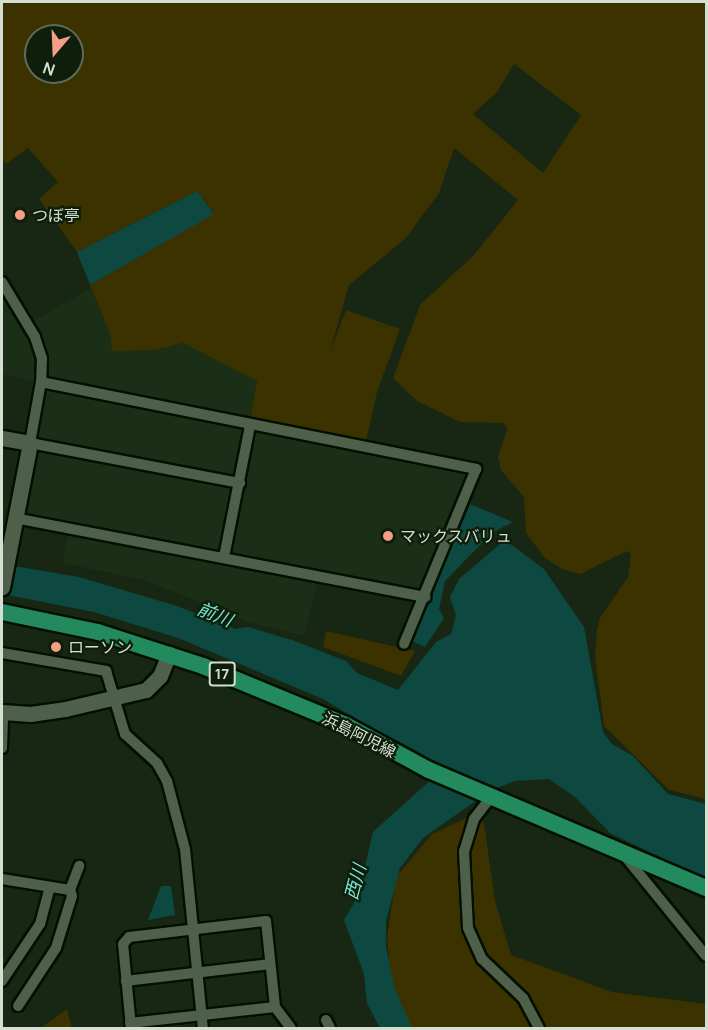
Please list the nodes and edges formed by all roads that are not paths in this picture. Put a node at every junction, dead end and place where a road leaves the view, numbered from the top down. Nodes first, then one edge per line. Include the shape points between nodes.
1 (2, 282) edge
2 (41, 382) junction
3 (250, 426) junction
4 (2, 438) edge
5 (30, 444) junction
6 (240, 483) junction
7 (15, 518) junction
8 (225, 557) junction
9 (2, 586) edge
10 (425, 597) junction
11 (2, 612) edge
12 (404, 644) dead end
13 (2, 653) edge
14 (169, 654) junction
15 (113, 700) junction
16 (2, 712) edge
17 (2, 748) edge
18 (489, 796) junction
19 (620, 850) junction
20 (79, 866) dead end
21 (2, 879) edge
22 (50, 887) junction
23 (706, 888) edge
24 (70, 890) junction
25 (193, 928) junction
26 (706, 956) edge
27 (2, 961) edge
28 (13, 964) junction
29 (270, 964) junction
30 (197, 972) junction
31 (2, 981) edge
32 (126, 981) junction
33 (18, 1006) dead end
34 (275, 1007) junction
35 (201, 1014) junction
36 (130, 1026) edge
37 (203, 1029) edge
38 (291, 1029) edge
39 (539, 1029) edge

1 - 2 street via 39,348
2 - 3 street
2 - 5 street
3 - 6 street
3 - 10 street via 476,469
4 - 5 street
5 - 6 street
5 - 7 street
6 - 8 street
7 - 8 street
7 - 9 street
8 - 10 street
10 - 12 street
11 - 14 main road, 浜島阿児線 / 17 via 98,632
13 - 15 street via 106,671
14 - 15 street via 156,682
14 - 18 main road, 浜島阿児線 / 17 via 346,725 429,770
15 - 16 street via 30,714
15 - 25 street via 125,734 157,763 172,792 183,831
16 - 17 street
18 - 19 main road, 浜島阿児線 / 17
18 - 39 street via 474,819 464,851 468,928 482,959 524,998
19 - 23 main road, 浜島阿児線 / 17
19 - 26 street
20 - 24 street
21 - 22 street
22 - 24 street
22 - 28 street via 40,924
24 - 33 street via 72,896 56,948
25 - 29 street via 266,921
25 - 30 street
25 - 32 street via 129,938 123,944
27 - 28 street
28 - 31 street
29 - 30 street
29 - 34 street
30 - 32 street
30 - 35 street
32 - 36 street
34 - 35 street
34 - 38 street
35 - 36 street
35 - 37 street

